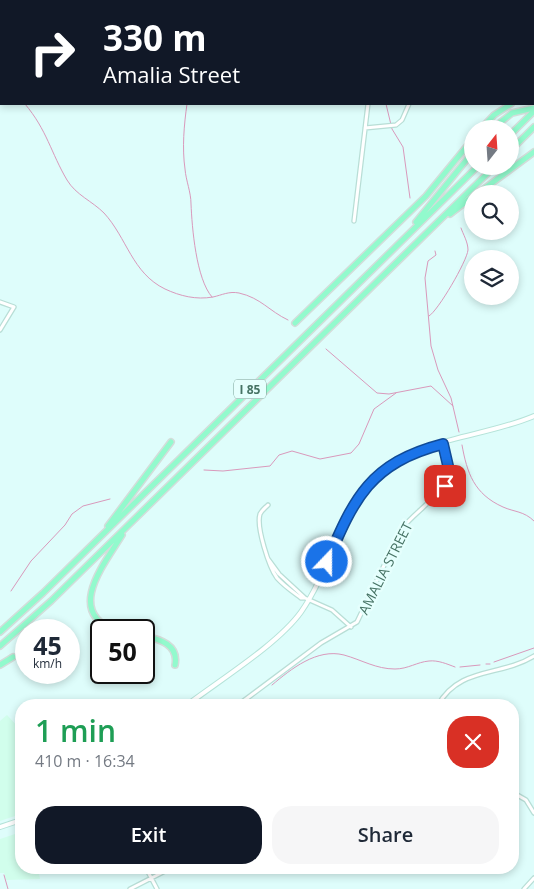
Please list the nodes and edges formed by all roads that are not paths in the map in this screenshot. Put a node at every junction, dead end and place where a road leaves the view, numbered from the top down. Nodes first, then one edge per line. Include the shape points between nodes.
1 (368, 105) edge
2 (409, 105) edge
3 (509, 105) edge
4 (534, 110) edge
5 (489, 120) edge
6 (502, 120) edge
7 (519, 125) edge
8 (534, 127) edge
9 (365, 128) junction
10 (519, 142) edge
11 (464, 150) edge
12 (534, 152) edge
13 (464, 163) edge
14 (469, 175) edge
15 (486, 175) edge
16 (489, 185) edge
17 (464, 203) edge
18 (354, 221) dead end
19 (434, 226) junction
20 (403, 240) junction
21 (0, 302) edge
22 (295, 323) dead end
23 (0, 330) edge
24 (534, 416) edge
25 (171, 442) dead end
26 (443, 444) junction
27 (268, 505) dead end
28 (127, 527) junction
29 (98, 539) junction
30 (307, 600) junction
31 (96, 619) edge
32 (351, 627) junction
33 (0, 632) edge
34 (155, 638) edge
35 (0, 646) edge
36 (534, 656) edge
37 (13, 657) dead end
38 (0, 665) edge
39 (175, 665) dead end
40 (195, 699) edge
41 (246, 699) edge
42 (443, 699) edge
43 (519, 796) edge
44 (534, 813) edge
45 (15, 822) edge
46 (0, 827) edge
47 (150, 874) edge
48 (160, 874) edge
49 (152, 878) junction
50 (534, 878) edge
51 (130, 889) edge
52 (157, 889) edge
53 (524, 889) edge

1 - 9 street
2 - 9 street via 396,125
3 - 5 highway
4 - 6 highway via 521,109
4 - 7 highway
8 - 10 highway
9 - 18 street
11 - 22 highway via 426,196
12 - 16 highway
13 - 20 highway
14 - 20 highway, I 85
15 - 19 highway, I 85
17 - 19 highway
19 - 28 highway, I 85
20 - 29 highway, I 85
21 - 23 street via 14,307
24 - 26 main road via 504,428
25 - 29 highway
26 - 30 main road via 406,456 367,486 346,517
26 - 32 street, AMALIA STREET via 449,470 445,486 404,524 364,609
27 - 30 street via 261,512 259,522 268,558 276,576
28 - 31 highway via 96,578 90,596
28 - 35 highway, I 85
29 - 33 highway, I 85
30 - 32 street via 332,610
30 - 40 main road via 282,633
32 - 41 street, AMALIA STREET via 320,643
34 - 39 highway via 171,646 176,657
36 - 42 street via 513,667 462,680
37 - 38 highway
43 - 44 street via 526,800
45 - 46 main road
47 - 49 street
48 - 49 street
49 - 51 street
49 - 52 street
50 - 53 street

